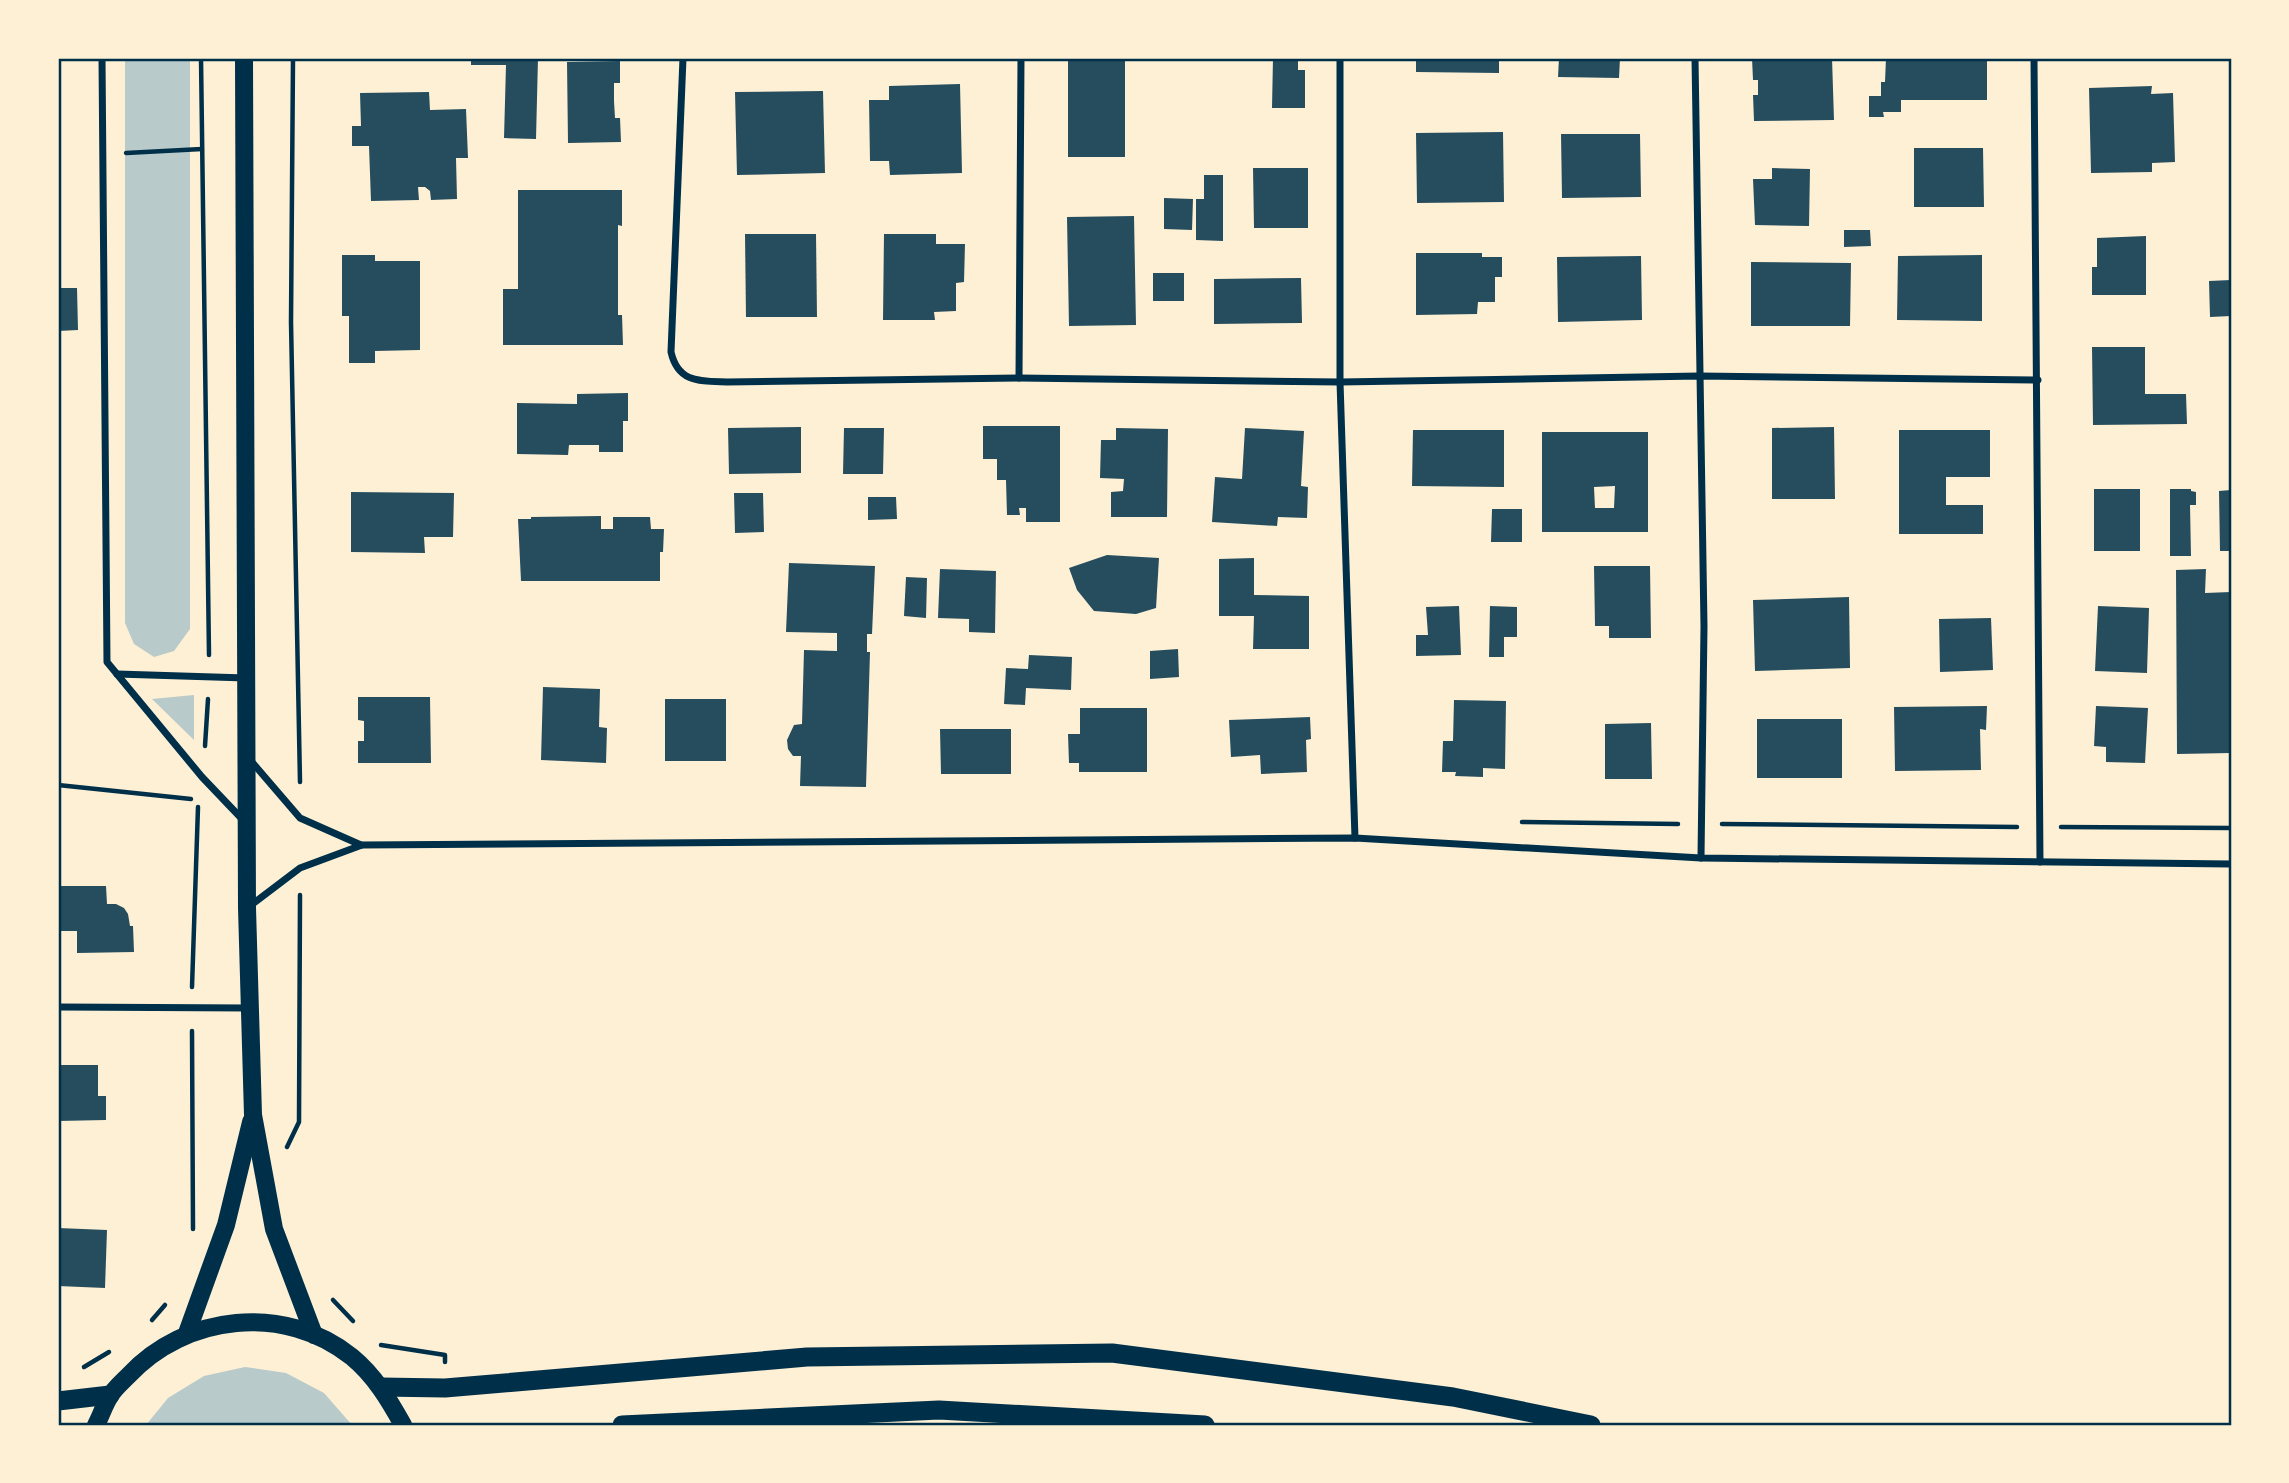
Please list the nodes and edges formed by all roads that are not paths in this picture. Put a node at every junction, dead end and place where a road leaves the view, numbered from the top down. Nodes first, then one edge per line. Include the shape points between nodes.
1 (102, 58) edge
2 (244, 58) edge
3 (683, 58) edge
4 (1021, 58) edge
5 (1340, 58) edge
6 (1695, 58) edge
7 (2034, 58) edge
8 (1699, 376) junction
9 (1019, 378) junction
10 (2038, 380) junction
11 (1340, 382) junction
12 (117, 674) junction
13 (246, 678) junction
14 (248, 758) junction
15 (248, 825) junction
16 (1355, 838) junction
17 (362, 845) junction
18 (1702, 858) junction
19 (2040, 862) junction
20 (2231, 864) edge
21 (247, 908) junction
22 (58, 1007) edge
23 (250, 1008) junction
24 (253, 1115) junction
25 (187, 1333) junction
26 (314, 1335) junction
27 (382, 1387) junction
28 (110, 1395) junction
29 (58, 1401) edge
30 (96, 1425) edge
31 (403, 1425) edge
32 (622, 1425) edge
33 (1205, 1425) edge
34 (1591, 1425) edge

1 - 12 street via 107,662
2 - 13 main road
3 - 9 street via 671,340 673,362 679,371 700,381 727,382
4 - 9 street
5 - 11 street
6 - 8 street
7 - 10 street
8 - 10 street
8 - 11 street
8 - 18 street
9 - 11 street
10 - 19 street
11 - 16 street
12 - 13 street
12 - 15 street
13 - 14 main road
14 - 15 main road
14 - 17 street via 300,818
15 - 21 main road
16 - 17 street
16 - 18 street
17 - 21 street via 300,868
18 - 19 street
19 - 20 street
21 - 23 main road
22 - 23 street
23 - 24 main road
24 - 25 main road via 226,1224
24 - 26 main road via 274,1229
25 - 26 main road via 229,1323 272,1324
25 - 28 main road via 144,1359
26 - 27 main road via 351,1357
27 - 31 main road
27 - 34 highway via 446,1388 807,1357 1112,1353 1452,1397
28 - 29 highway
28 - 30 main road
32 - 33 highway via 939,1410

